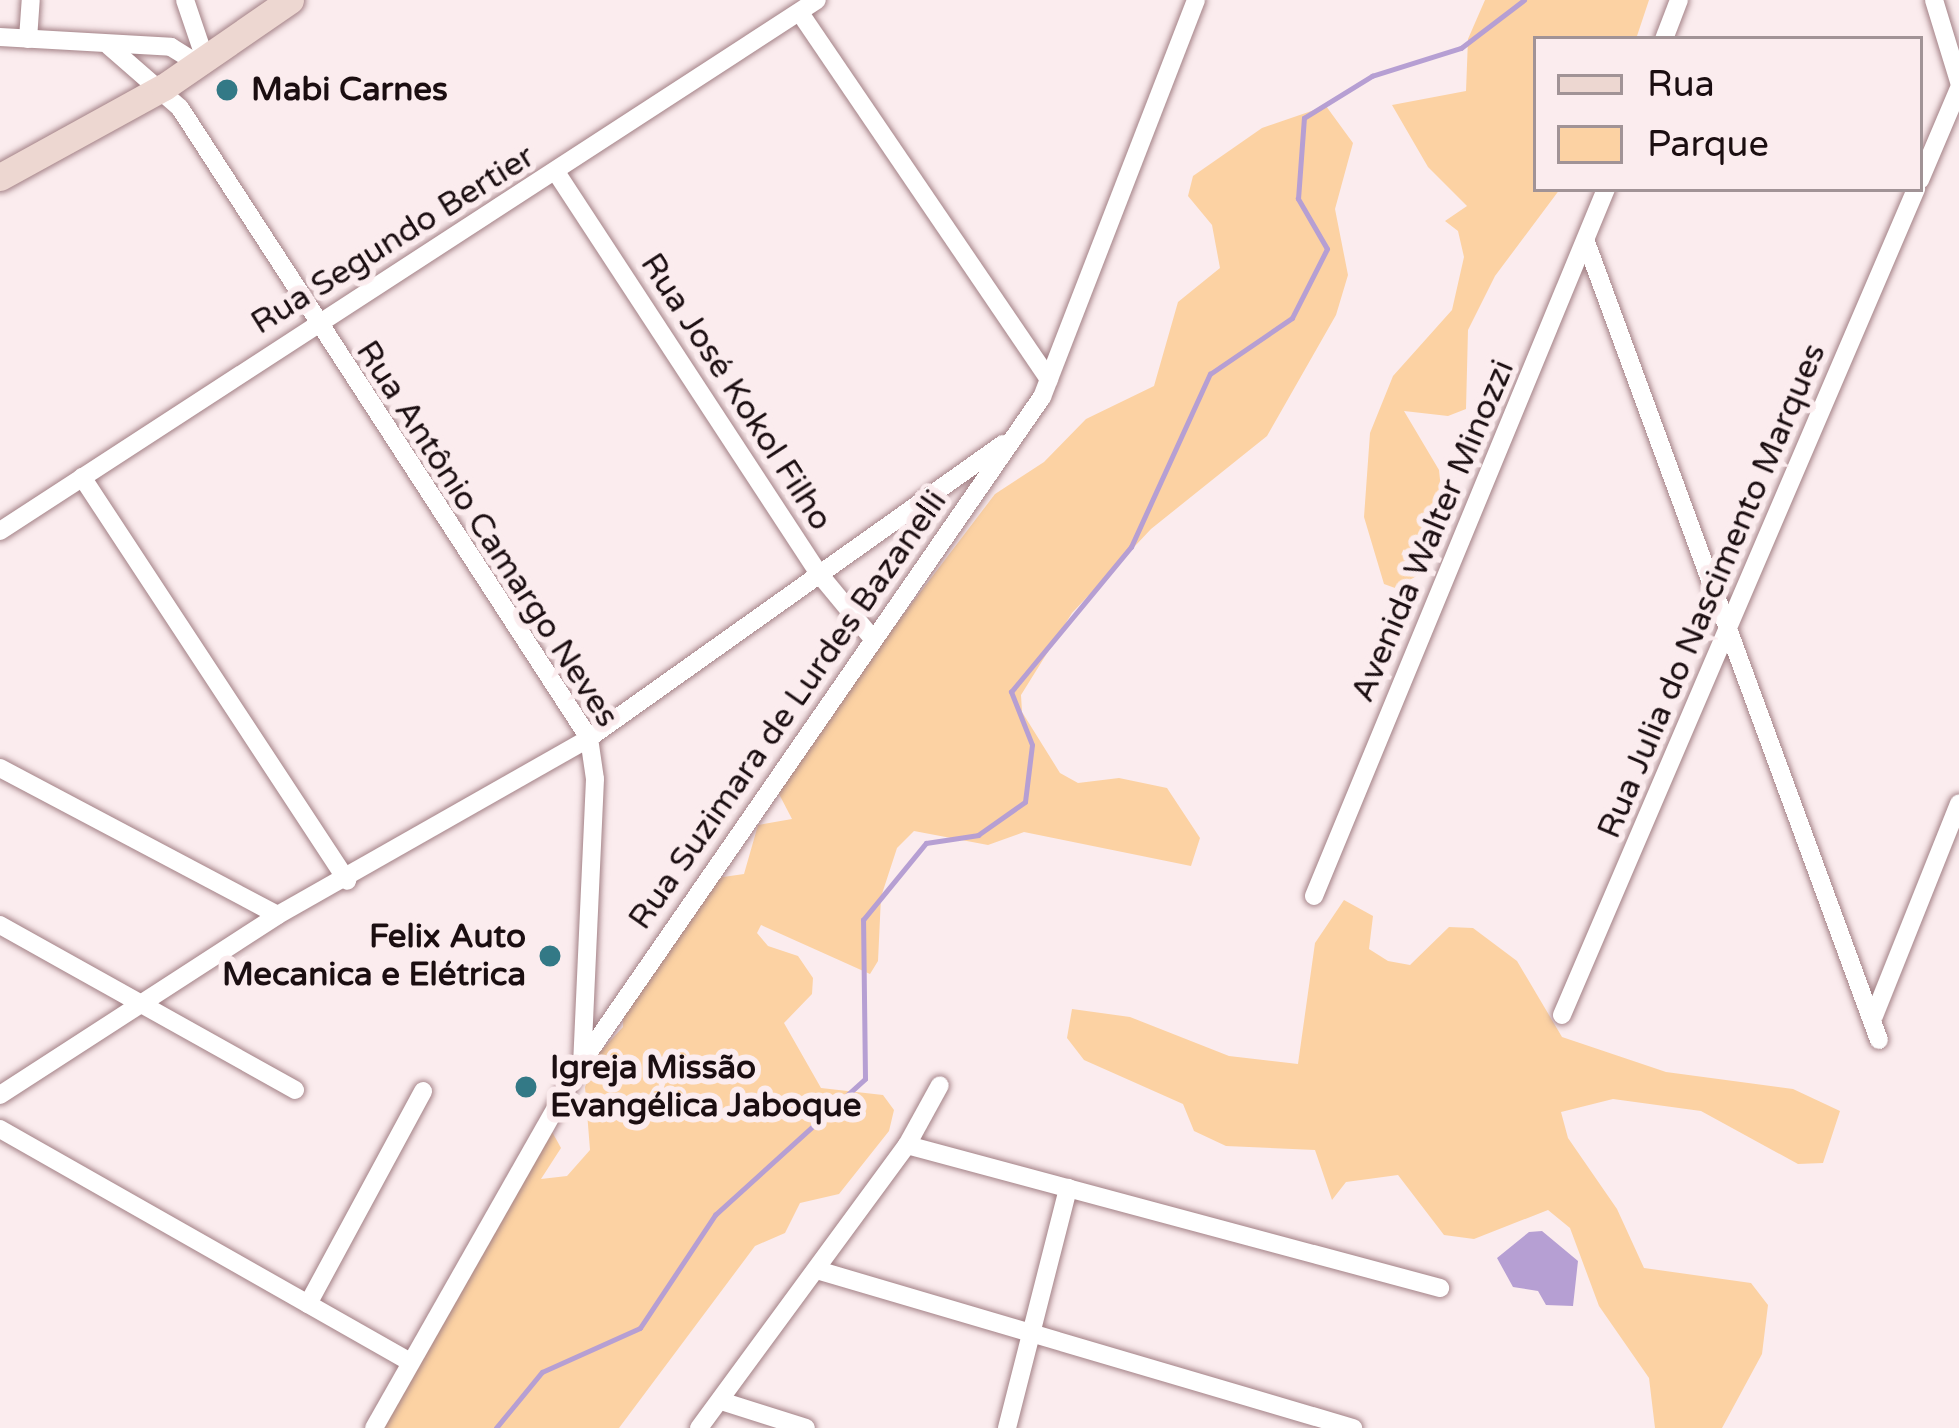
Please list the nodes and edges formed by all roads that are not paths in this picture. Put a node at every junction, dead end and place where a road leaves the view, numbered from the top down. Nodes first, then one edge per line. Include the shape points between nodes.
1 (31, 0) edge
2 (185, 0) edge
3 (259, 0) edge
4 (290, 0) edge
5 (817, 0) edge
6 (1196, 0) edge
7 (1679, 0) edge
8 (1934, 0) edge
9 (800, 13) junction
10 (241, 33) junction
11 (1665, 36) edge
12 (0, 37) edge
13 (28, 39) junction
14 (109, 46) junction
15 (201, 61) junction
16 (1959, 85) edge
17 (164, 87) junction
18 (556, 172) junction
19 (1923, 173) edge
20 (0, 177) edge
21 (1605, 192) edge
22 (1915, 192) edge
23 (1586, 242) junction
24 (316, 323) junction
25 (1049, 379) junction
26 (1016, 434) junction
27 (82, 477) junction
28 (0, 531) edge
29 (820, 574) junction
30 (1730, 631) junction
31 (874, 639) junction
32 (589, 738) junction
33 (0, 768) edge
34 (1959, 803) edge
35 (346, 881) junction
36 (1314, 896) dead end
37 (278, 916) junction
38 (0, 925) edge
39 (141, 1004) junction
40 (1562, 1015) dead end
41 (1874, 1016) junction
42 (1879, 1040) dead end
43 (582, 1062) junction
44 (940, 1084) dead end
45 (295, 1090) dead end
46 (423, 1091) dead end
47 (0, 1095) edge
48 (0, 1129) edge
49 (907, 1145) junction
50 (1068, 1188) junction
51 (818, 1270) junction
52 (1440, 1288) dead end
53 (308, 1304) junction
54 (1029, 1337) junction
55 (409, 1361) junction
56 (721, 1401) junction
57 (374, 1428) edge
58 (699, 1428) edge
59 (806, 1428) edge
60 (1007, 1428) edge
61 (1353, 1428) edge

1 - 13 street
2 - 15 street
3 - 10 street
4 - 10 street
5 - 9 street, Rua Segundo Bertier
6 - 25 street, Rua Suzimara de Lurdes Bazanelli
7 - 11 street
8 - 16 street
9 - 18 street, Rua Segundo Bertier
9 - 25 street
10 - 15 street
12 - 13 street
13 - 14 street
14 - 15 street via 171,47
14 - 17 street
15 - 17 street
16 - 19 street
17 - 20 street
17 - 24 street, Rua Antônio Camargo Neves
18 - 24 street, Rua Segundo Bertier
18 - 29 street, Rua José Kokol Filho
21 - 23 street, Avenida Walter Minozzi
22 - 30 street, Rua Julia do Nascimento Marques
23 - 30 street
23 - 36 street, Avenida Walter Minozzi
24 - 27 street, Rua Segundo Bertier
24 - 32 street, Rua Antônio Camargo Neves
25 - 26 street, Rua Suzimara de Lurdes Bazanelli
26 - 29 street
26 - 31 street, Rua Suzimara de Lurdes Bazanelli
27 - 28 street, Rua Segundo Bertier
27 - 35 street
29 - 31 street, Rua José Kokol Filho
29 - 32 street
30 - 40 street, Rua Julia do Nascimento Marques
30 - 41 street
31 - 43 street, Rua Suzimara de Lurdes Bazanelli
32 - 35 street
32 - 43 street, Rua Antônio Camargo Neves via 596,779
33 - 37 street
34 - 41 street
35 - 37 street
37 - 39 street
38 - 39 street
39 - 45 street
39 - 47 street
41 - 42 street
43 - 55 street, Rua Suzimara de Lurdes Bazanelli
44 - 49 street
46 - 53 street
48 - 53 street
49 - 50 street
49 - 51 street
50 - 52 street
50 - 54 street
51 - 54 street
51 - 56 street
53 - 55 street
54 - 60 street
54 - 61 street
55 - 57 street, Rua Suzimara de Lurdes Bazanelli
56 - 58 street
56 - 59 street

